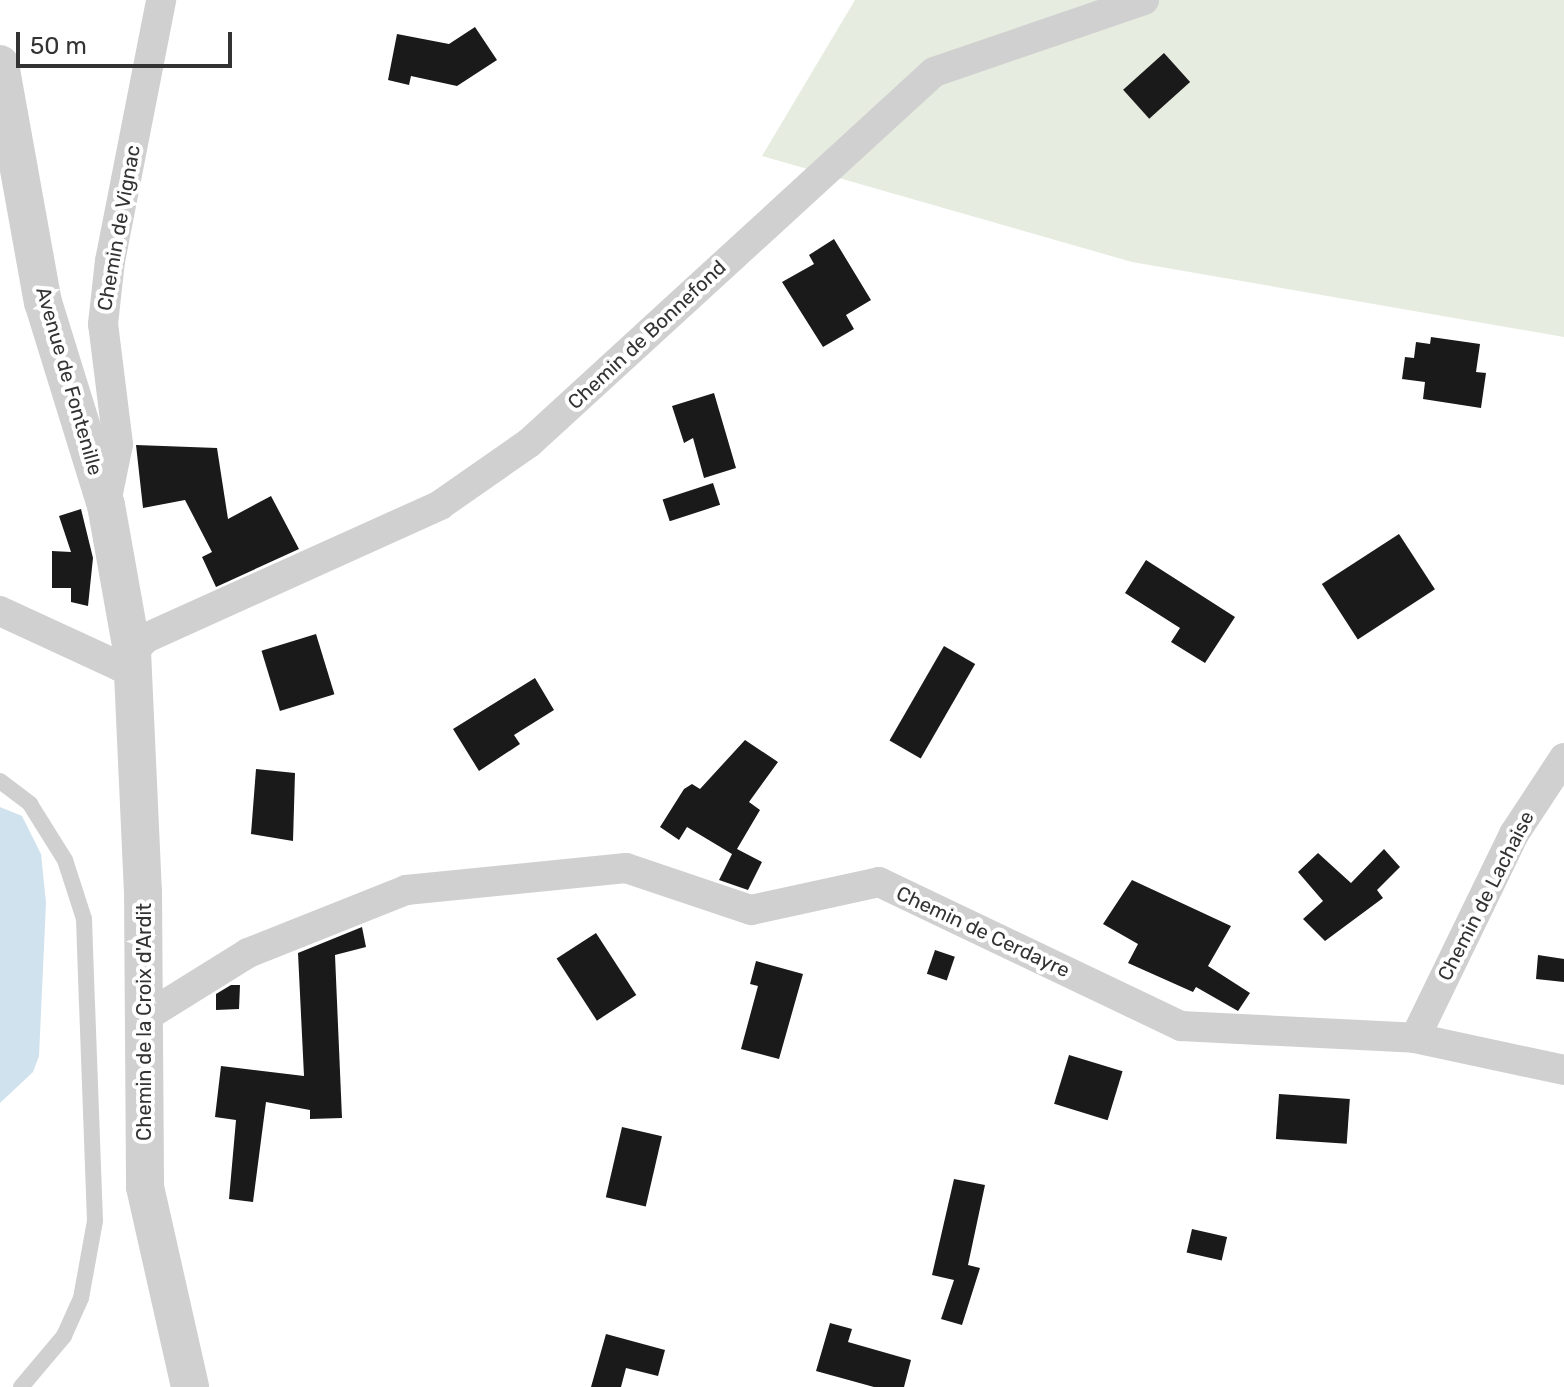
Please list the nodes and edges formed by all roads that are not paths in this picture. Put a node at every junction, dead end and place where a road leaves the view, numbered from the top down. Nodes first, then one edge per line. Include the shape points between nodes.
1 (161, 0) edge
2 (1144, 0) edge
3 (0, 64) edge
4 (106, 505) junction
5 (0, 611) edge
6 (132, 651) junction
7 (1564, 758) edge
8 (0, 781) edge
9 (142, 1019) junction
10 (1415, 1038) junction
11 (1564, 1070) edge
12 (21, 1387) edge
13 (190, 1387) edge

1 - 4 street, Chemin de Vignac via 108,277 103,324 118,444
2 - 6 street, Chemin de Bonnefond via 934,72 529,443 440,505 146,638
3 - 4 street, Avenue de Fontenille via 43,302
4 - 6 street, Avenue de Fontenille
5 - 6 street, Chemin de Bonnefond via 62,636 101,662 119,666
6 - 9 street, Chemin de la Croix d'Ardit via 143,892
7 - 10 street, Chemin de Lachaise via 1514,834
8 - 12 lane via 30,804 65,860 84,919 88,1018 95,1221 81,1298 64,1336
9 - 10 street, Chemin de Cerdayre via 248,953 406,890 626,868 751,910 879,882 1181,1026
9 - 13 street, Chemin de la Croix d'Ardit via 145,1187
10 - 11 street, Chemin de Cerdayre

